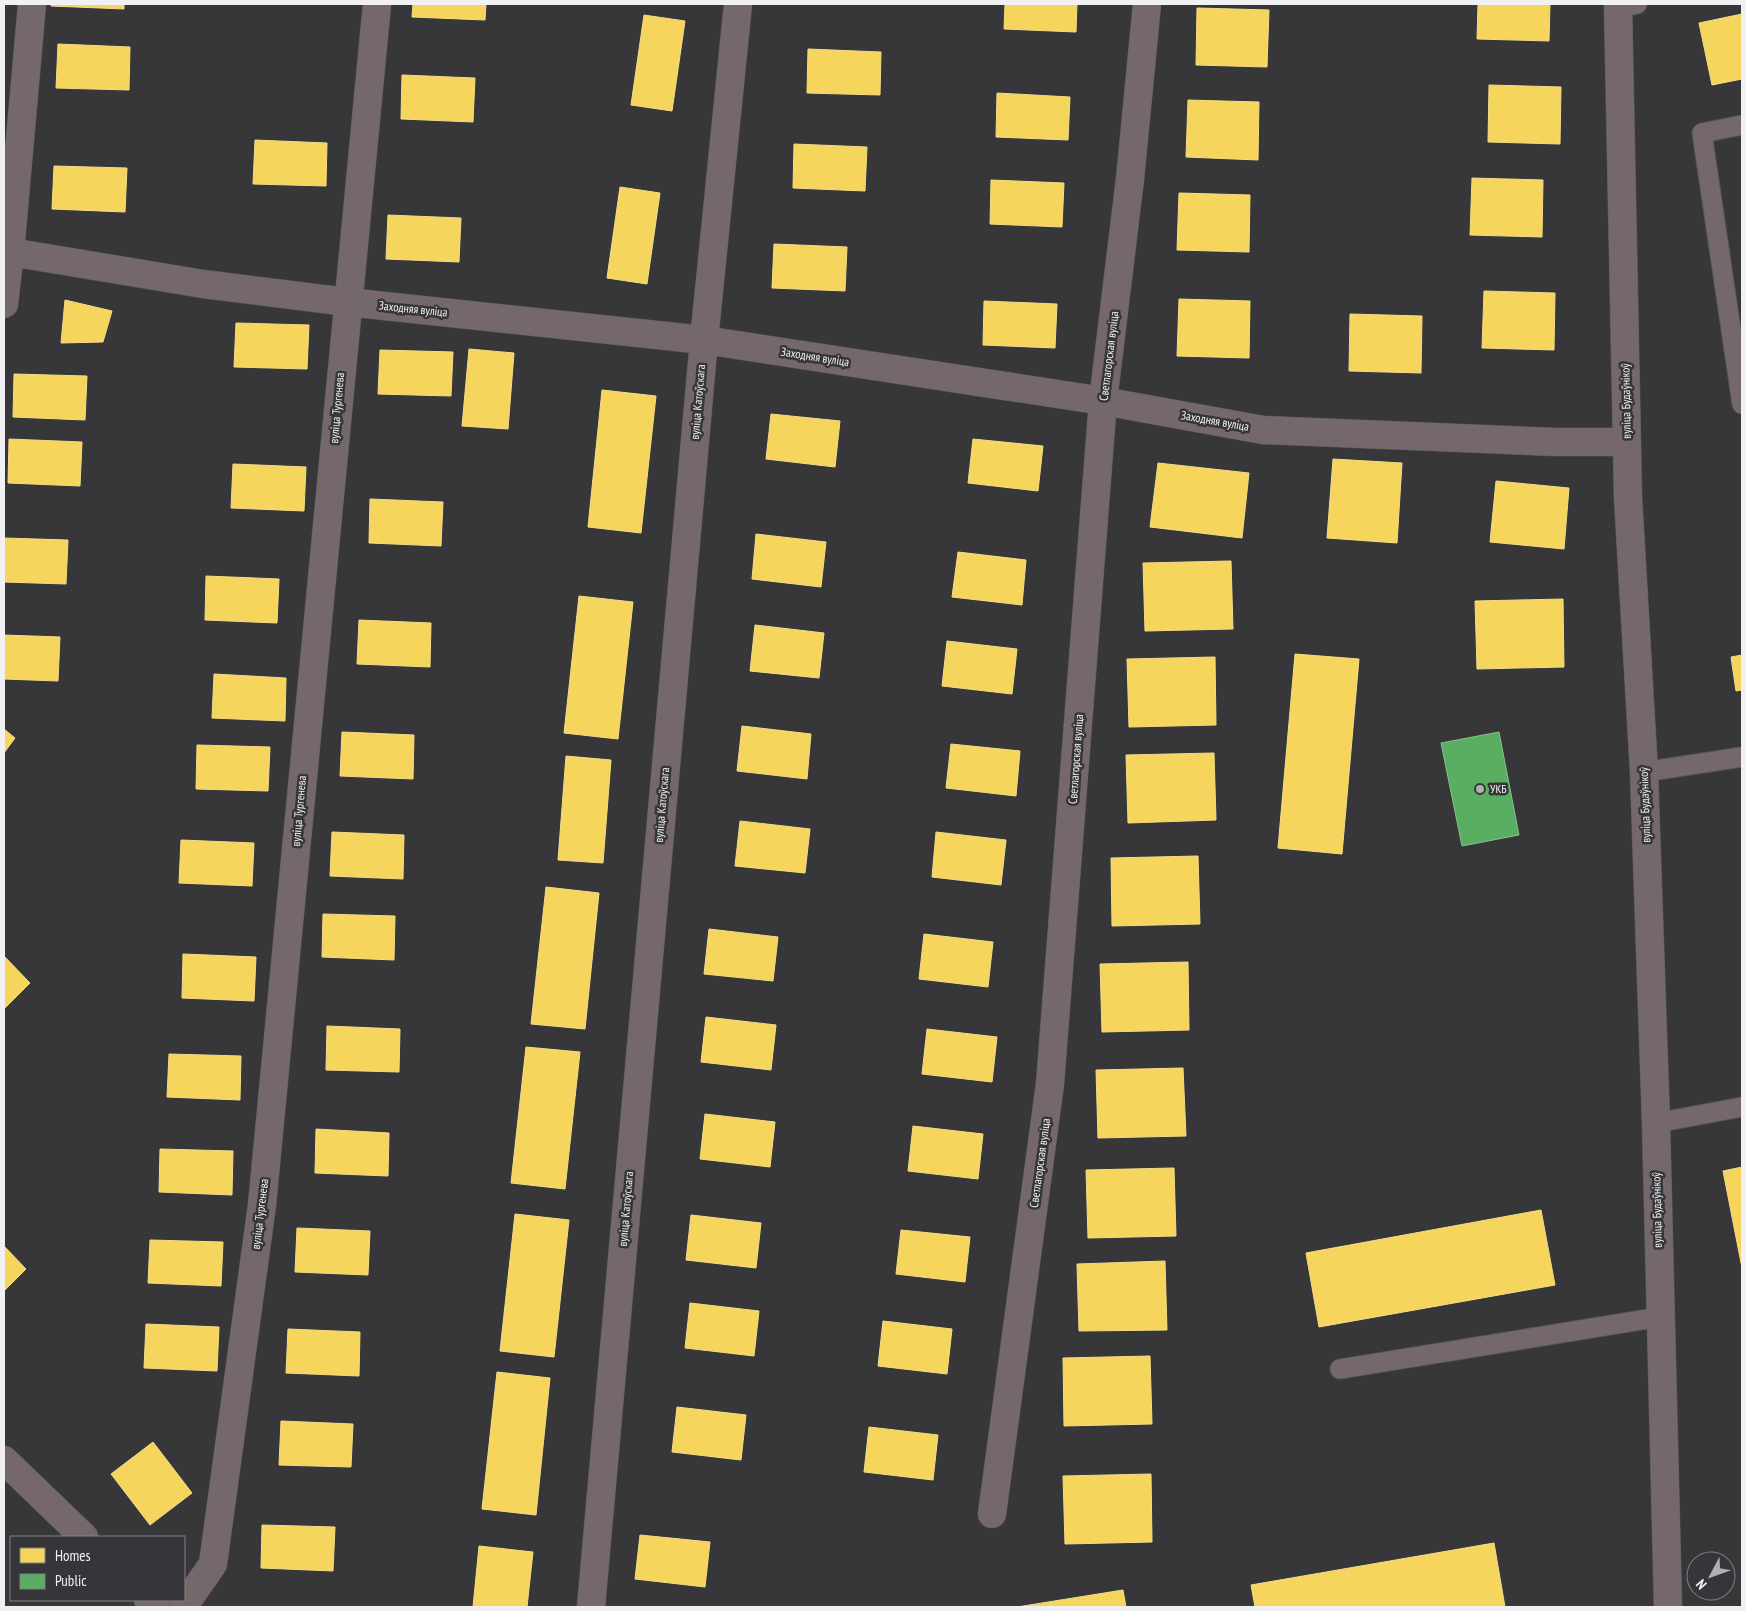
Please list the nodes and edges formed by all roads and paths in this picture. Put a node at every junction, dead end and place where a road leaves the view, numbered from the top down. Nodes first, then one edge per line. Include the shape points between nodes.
1 (32, 4) edge
2 (376, 4) edge
3 (738, 4) edge
4 (1147, 4) edge
5 (1624, 5) edge
6 (1742, 125) edge
7 (7, 252) edge
8 (347, 302) junction
9 (4, 304) edge
10 (704, 340) junction
11 (1738, 353) edge
12 (1104, 401) junction
13 (1742, 404) edge
14 (1627, 442) junction
15 (1742, 757) edge
16 (1644, 772) junction
17 (1742, 1107) edge
18 (1656, 1123) junction
19 (1660, 1317) junction
20 (1340, 1369) dead end
21 (4, 1460) edge
22 (992, 1514) dead end
23 (83, 1536) edge
24 (183, 1607) edge
25 (591, 1607) edge
26 (1668, 1607) edge

1 - 7 street
2 - 8 street, вуліца Тургенева
3 - 10 street, вуліца Катоўскага
4 - 12 street, Светлагорская вуліца
5 - 14 street, вуліца Будаўнікоў
6 - 11 lane via 1702,133
7 - 8 street, Заходняя вуліца via 203,284
7 - 9 street
8 - 10 street, Заходняя вуліца
8 - 24 street, вуліца Тургенева via 262,1205 213,1564
10 - 12 street, Заходняя вуліца
10 - 25 street, вуліца Катоўскага
11 - 13 lane
12 - 14 street, Заходняя вуліца via 1263,430
12 - 22 street, Светлагорская вуліца via 1050,1084
14 - 16 street, вуліца Будаўнікоў
15 - 16 lane
16 - 18 street, вуліца Будаўнікоў
17 - 18 lane
18 - 19 street, вуліца Будаўнікоў
19 - 20 lane
19 - 26 street, вуліца Будаўнікоў
21 - 23 street

